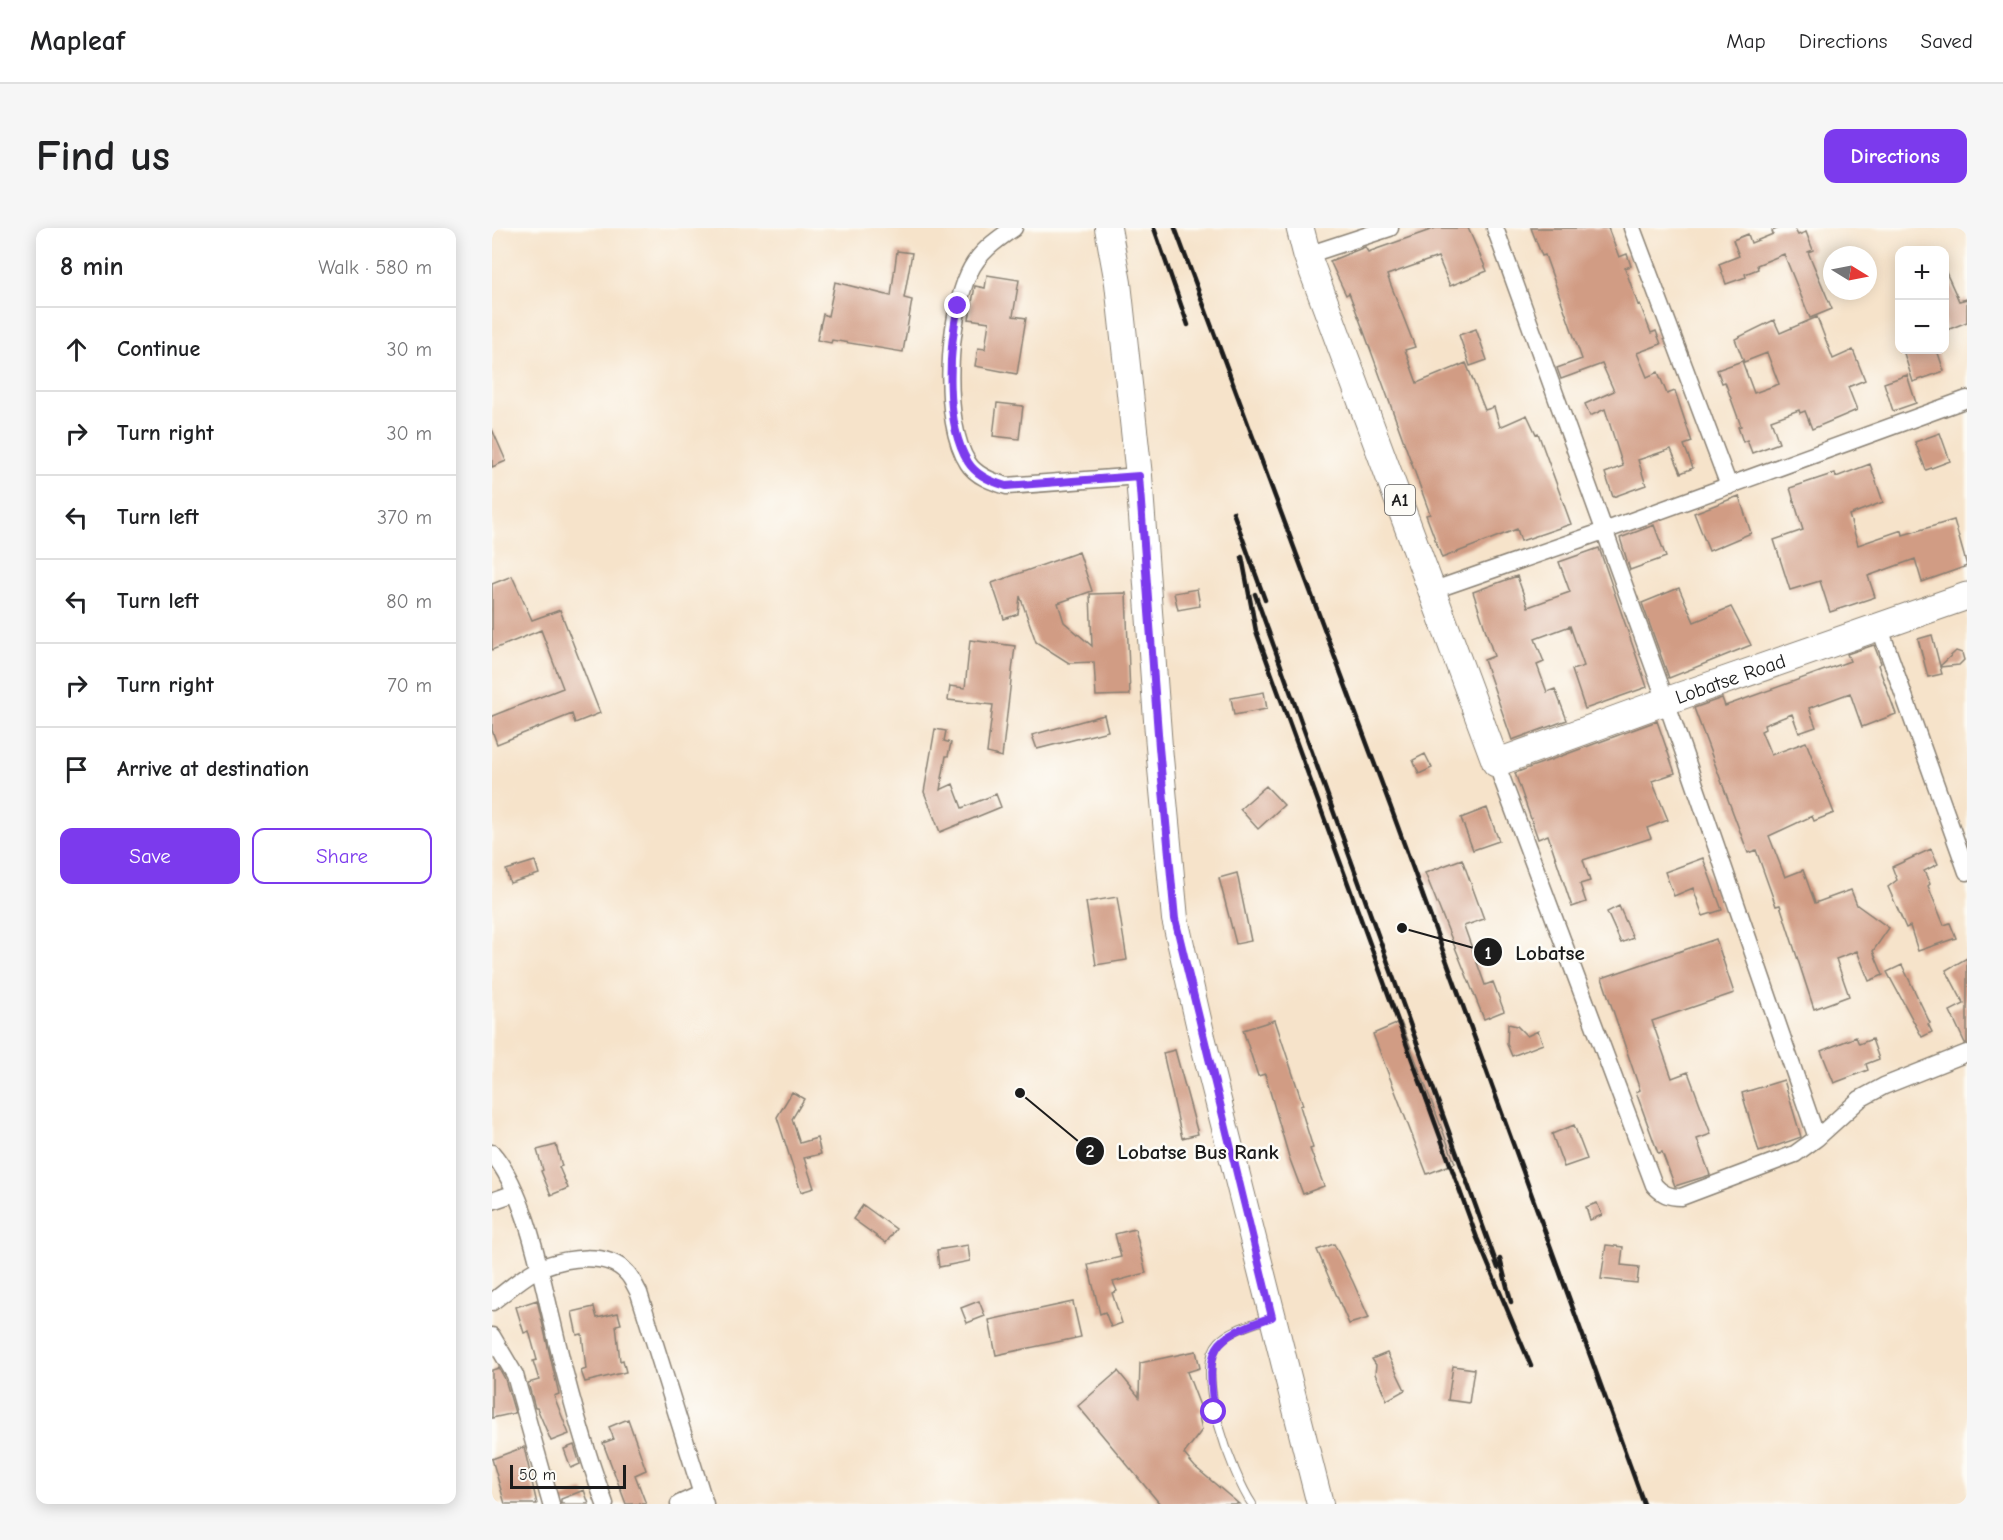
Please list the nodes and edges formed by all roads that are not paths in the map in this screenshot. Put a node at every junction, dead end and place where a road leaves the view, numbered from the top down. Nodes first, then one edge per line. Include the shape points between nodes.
1 (1014, 228) edge
2 (1108, 228) edge
3 (1390, 228) edge
4 (1495, 228) edge
5 (1632, 228) edge
6 (1302, 237) edge
7 (1967, 399) edge
8 (1139, 476) junction
9 (1729, 486) junction
10 (1604, 531) junction
11 (1434, 590) junction
12 (1967, 596) edge
13 (1879, 626) junction
14 (1666, 701) junction
15 (1496, 763) junction
16 (1967, 872) edge
17 (1967, 1053) edge
18 (1817, 1138) junction
19 (492, 1153) edge
20 (514, 1193) junction
21 (492, 1201) edge
22 (541, 1268) junction
23 (492, 1302) edge
24 (1272, 1317) junction
25 (492, 1336) edge
26 (703, 1499) edge
27 (551, 1504) edge
28 (605, 1504) edge
29 (679, 1504) edge
30 (1252, 1504) edge
31 (1320, 1504) edge

1 - 8 street via 989,246 969,272 953,330 949,363 956,427 968,463 992,482 1006,486
2 - 8 main road via 1118,283
3 - 6 street
4 - 10 street
5 - 9 street
6 - 11 highway, A1
7 - 9 street
8 - 24 main road via 1175,919
9 - 10 street
10 - 11 street
10 - 14 street
11 - 15 highway, A1
12 - 13 highway, Lobatse Road
13 - 14 highway, Lobatse Road
13 - 16 street
14 - 15 highway, Lobatse Road
14 - 18 street
15 - 18 street via 1654,1185 1667,1196 1681,1197 1795,1154
17 - 18 street via 1884,1086 1848,1109
19 - 20 street
20 - 21 street
20 - 22 street
22 - 23 street
22 - 26 street via 591,1257 614,1263 627,1272 639,1293
22 - 28 street via 578,1426
24 - 30 lane via 1243,1327 1218,1342 1210,1376 1214,1412 1234,1469
24 - 31 main road
25 - 27 street via 515,1375
26 - 29 street

